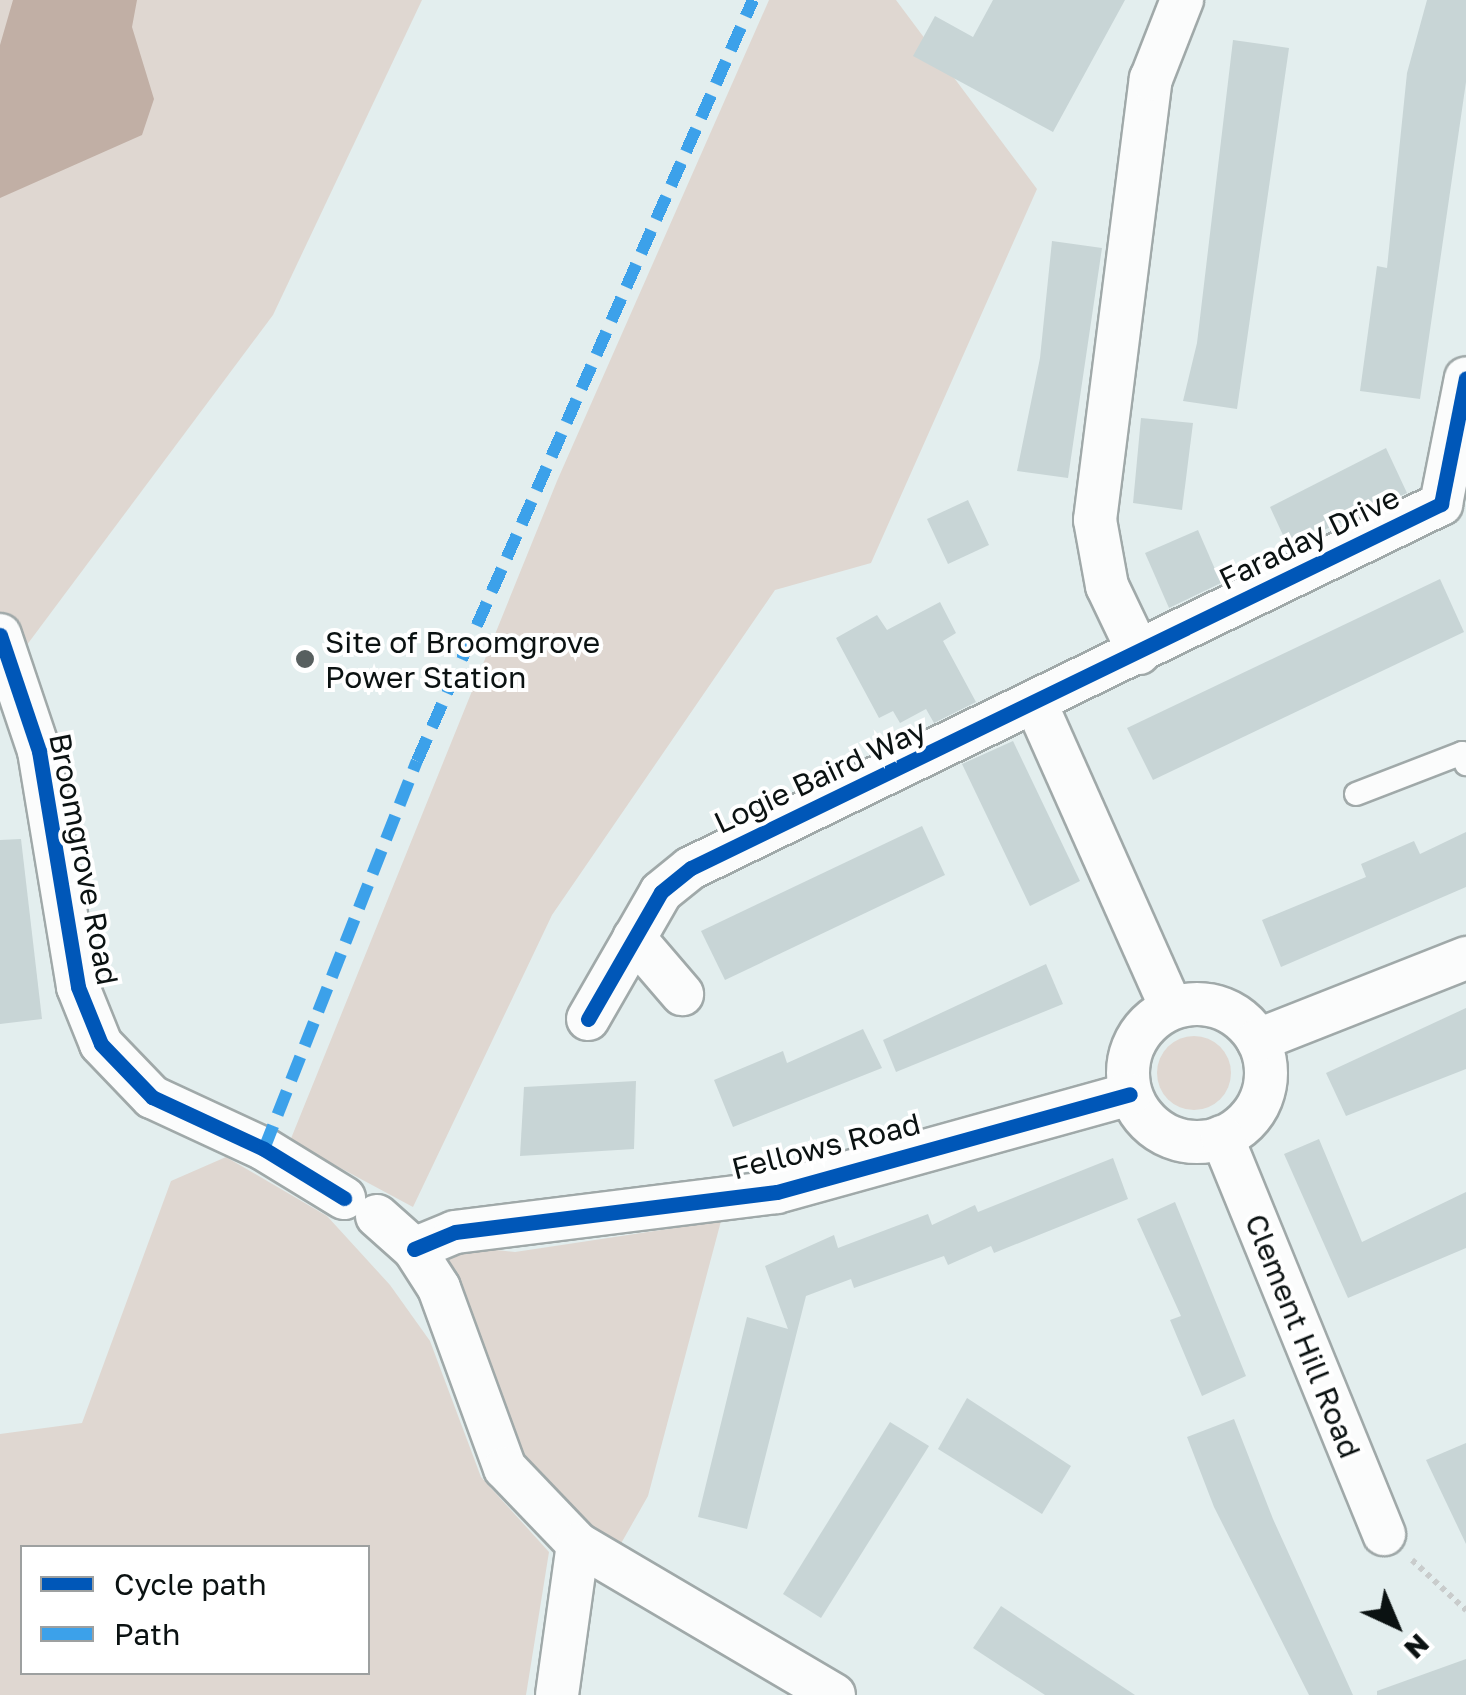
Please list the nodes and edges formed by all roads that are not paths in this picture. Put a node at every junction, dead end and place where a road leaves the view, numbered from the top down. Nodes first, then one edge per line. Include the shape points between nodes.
1 (1182, 0) edge
2 (1466, 378) edge
3 (0, 636) edge
4 (1139, 652) junction
5 (1036, 704) junction
6 (1466, 764) edge
7 (1356, 794) dead end
8 (634, 938) junction
9 (1466, 958) edge
10 (682, 994) dead end
11 (1170, 1005) junction
12 (588, 1019) dead end
13 (1258, 1040) junction
14 (1130, 1094) junction
15 (1222, 1137) junction
16 (414, 1249) junction
17 (1384, 1534) road end
18 (578, 1544) junction
19 (557, 1695) edge
20 (834, 1695) edge

1 - 4 street via 1152,79 1095,520 1107,586
2 - 4 street, Faraday Drive via 1441,504
3 - 16 street, Broomgrove Road via 39,752 78,987 102,1044 152,1097 264,1149
4 - 5 street, Logie Baird Way
5 - 8 street, Logie Baird Way via 691,868 661,892
5 - 11 street
6 - 7 lane via 1462,753
8 - 10 street
8 - 12 street, Logie Baird Way
9 - 13 street
11 - 13 street via 1229,1012
11 - 14 street via 1130,1053
13 - 15 street via 1265,1071 1260,1101
14 - 15 street via 1154,1128 1172,1138
14 - 16 street, Fellows Road via 777,1192 455,1232
15 - 17 street, Clement Hill Road
16 - 18 street via 465,1345 505,1468
18 - 19 street
18 - 20 street

